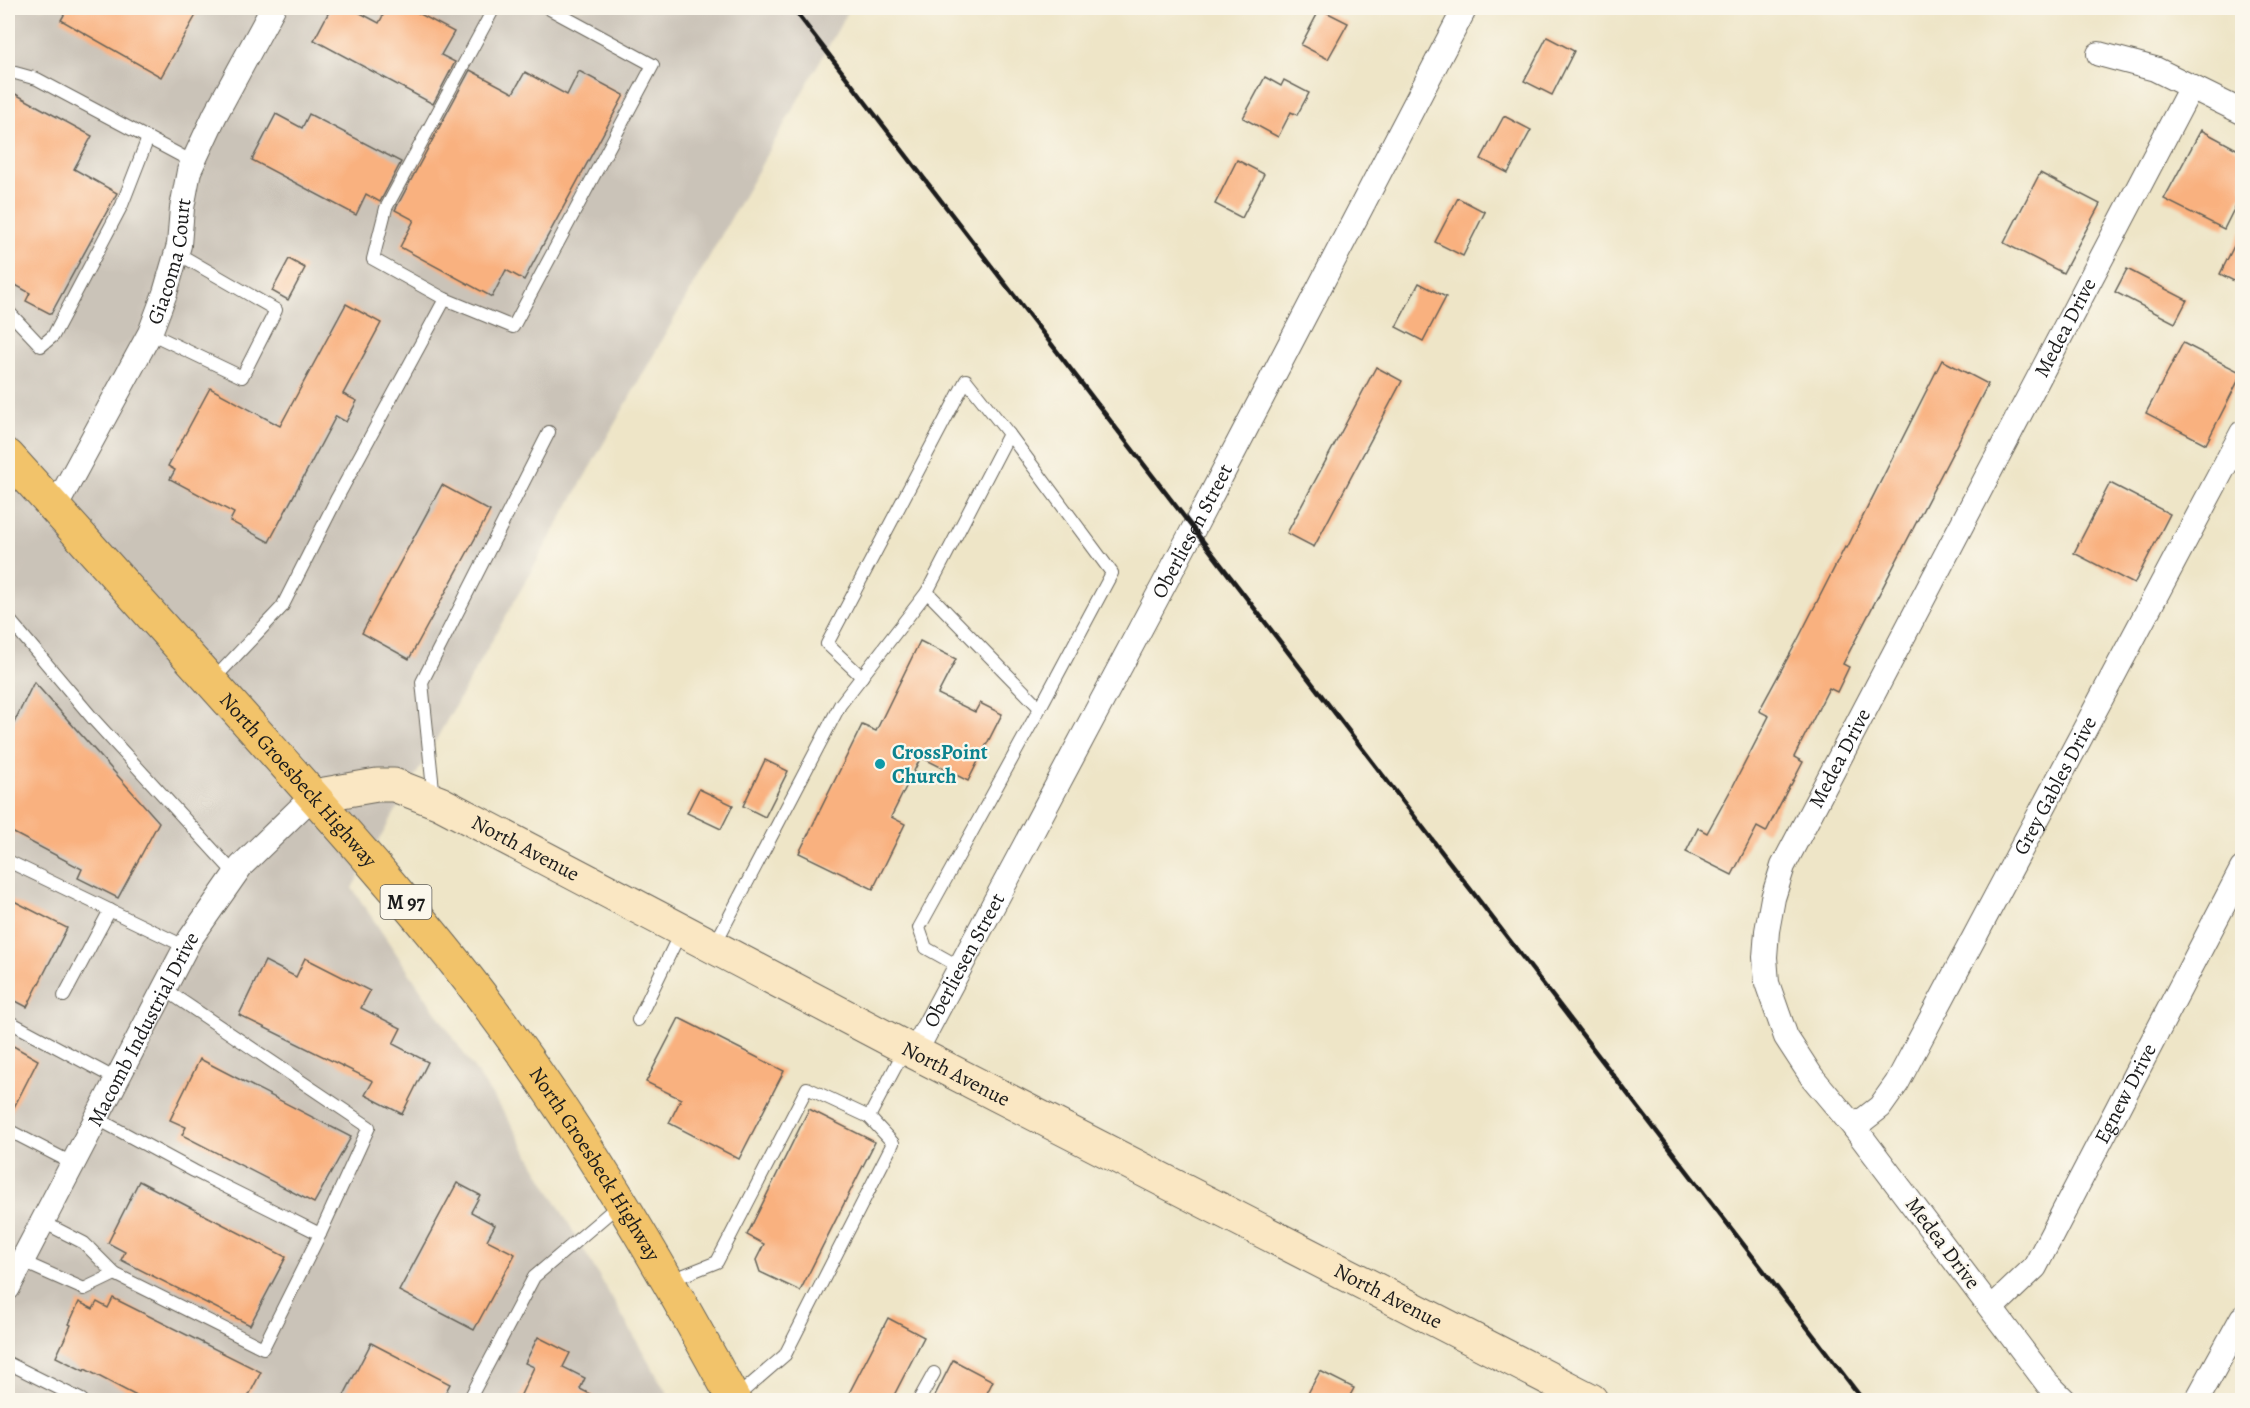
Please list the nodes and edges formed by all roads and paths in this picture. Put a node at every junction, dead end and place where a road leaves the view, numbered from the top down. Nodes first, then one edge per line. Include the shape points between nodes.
1 (273, 8) edge
2 (494, 8) edge
3 (548, 8) edge
4 (1465, 8) edge
5 (2099, 54) dead end
6 (8, 71) edge
7 (2191, 87) junction
8 (2242, 112) edge
9 (148, 138) junction
10 (193, 162) junction
11 (177, 253) junction
12 (445, 299) junction
13 (8, 311) edge
14 (150, 333) junction
15 (549, 432) dead end
16 (2242, 433) edge
17 (1009, 434) junction
18 (8, 456) edge
19 (55, 508) junction
20 (927, 592) junction
21 (8, 618) edge
22 (862, 677) junction
23 (211, 682) junction
24 (1040, 708) junction
25 (313, 796) junction
26 (434, 800) junction
27 (8, 861) edge
28 (2242, 869) edge
29 (235, 874) junction
30 (110, 910) junction
31 (682, 930) junction
32 (186, 947) junction
33 (714, 947) junction
34 (960, 967) junction
35 (164, 989) junction
36 (64, 996) dead end
37 (638, 1020) dead end
38 (8, 1021) edge
39 (910, 1050) junction
40 (116, 1079) junction
41 (868, 1117) junction
42 (96, 1118) junction
43 (1854, 1127) junction
44 (8, 1130) edge
45 (72, 1163) junction
46 (622, 1202) junction
47 (41, 1221) junction
48 (320, 1234) junction
49 (21, 1261) junction
50 (115, 1275) junction
51 (669, 1281) junction
52 (8, 1288) edge
53 (1992, 1308) junction
54 (2242, 1318) edge
55 (8, 1363) edge
56 (934, 1372) dead end
57 (733, 1400) edge
58 (82, 1401) edge
59 (469, 1401) edge
60 (919, 1401) edge
61 (1591, 1401) edge
62 (2064, 1401) edge
63 (2197, 1401) edge

1 - 10 street, Giacoma Court
2 - 12 lane via 386,208 373,259
3 - 12 lane via 653,65 513,327
4 - 34 street, Oberliesen Street
5 - 7 street via 2156,69
6 - 9 lane via 37,79
7 - 8 street
7 - 43 street, Medea Drive via 1783,866 1767,931 1767,983 1786,1037 1812,1077
9 - 10 lane
9 - 13 lane via 122,205 53,336 41,346
10 - 11 street, Giacoma Court
11 - 14 street, Giacoma Court
11 - 14 lane via 276,310 242,377
12 - 23 lane via 282,607
14 - 19 street, Giacoma Court
15 - 26 lane via 422,682
16 - 43 street, Grey Gables Drive via 1897,1083 1880,1107
17 - 20 lane
17 - 22 lane via 966,380 827,644
17 - 24 lane via 1112,573
18 - 19 main road, North Groesbeck Highway / M 97
19 - 23 main road, North Groesbeck Highway / M 97
20 - 22 lane
20 - 24 lane
21 - 29 lane via 94,720
22 - 33 lane via 840,705
23 - 25 main road, North Groesbeck Highway / M 97
24 - 34 lane via 919,928 926,948
25 - 26 main road, North Avenue via 394,785
25 - 29 street, Macomb Industrial Drive
25 - 46 main road, North Groesbeck Highway / M 97 via 419,918 480,996
26 - 31 main road, North Avenue
27 - 30 lane
28 - 53 street, Egnew Drive via 2034,1267
29 - 32 street, Macomb Industrial Drive
30 - 32 lane
30 - 36 lane
31 - 33 main road, North Avenue
31 - 37 lane
32 - 35 street, Macomb Industrial Drive
33 - 39 main road, North Avenue
34 - 39 street, Oberliesen Street
35 - 40 street, Macomb Industrial Drive
35 - 48 lane via 369,1127
38 - 40 lane
39 - 41 lane
39 - 61 main road, North Avenue
40 - 42 street, Macomb Industrial Drive
41 - 51 lane via 807,1088 717,1262
41 - 57 lane via 894,1143 785,1355
42 - 45 street, Macomb Industrial Drive
42 - 48 lane
43 - 53 street, Medea Drive
44 - 45 lane
45 - 47 street, Macomb Industrial Drive
46 - 51 main road, North Groesbeck Highway / M 97
46 - 59 lane via 534,1277
47 - 49 street, Macomb Industrial Drive
47 - 50 lane via 84,1243
48 - 50 lane via 263,1348
49 - 50 lane via 84,1289
49 - 52 street, Macomb Industrial Drive
51 - 57 main road, North Groesbeck Highway / M 97
53 - 62 street, Medea Drive
54 - 63 street
55 - 58 lane
56 - 60 lane

